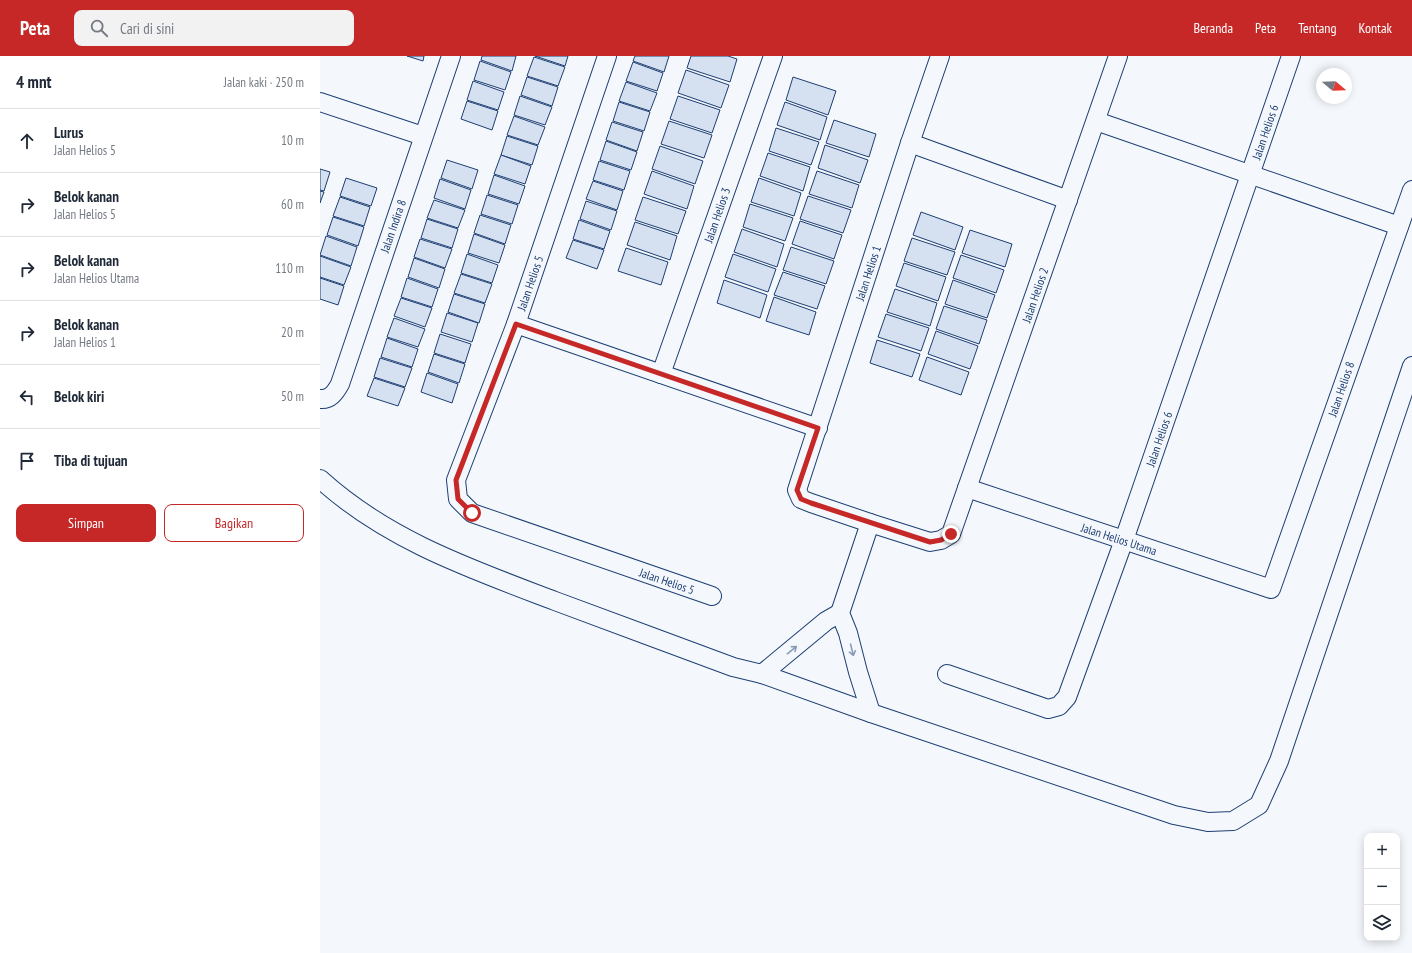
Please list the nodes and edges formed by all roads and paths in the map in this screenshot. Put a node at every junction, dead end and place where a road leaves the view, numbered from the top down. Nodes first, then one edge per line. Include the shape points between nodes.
1 (451, 56) edge
2 (607, 56) edge
3 (773, 56) edge
4 (1118, 56) edge
5 (1291, 56) edge
6 (934, 58) edge
7 (320, 102) edge
8 (1096, 121) junction
9 (423, 136) junction
10 (910, 144) junction
11 (1250, 175) junction
12 (1412, 190) edge
13 (1068, 200) junction
14 (1399, 226) junction
15 (516, 324) junction
16 (1412, 366) edge
17 (661, 374) junction
18 (327, 397) edge
19 (818, 428) junction
20 (320, 479) edge
21 (967, 488) junction
22 (870, 523) junction
23 (1124, 540) junction
24 (1271, 589) joint
25 (712, 596) dead end
26 (840, 613) junction
27 (762, 674) junction
28 (947, 674) dead end
29 (871, 714) junction

1 - 9 street, Jalan Indira 8
2 - 15 street, Jalan Helios 5
3 - 17 street, Jalan Helios 3
4 - 8 street, Jalan Helios 2
5 - 11 street, Jalan Helios 6
6 - 10 street, Jalan Helios 1
7 - 9 street
8 - 11 street
8 - 13 street, Jalan Helios 2
9 - 18 street, Jalan Indira 8 via 340,384
10 - 13 street
10 - 19 street, Jalan Helios 1
11 - 14 street
11 - 23 street, Jalan Helios 6
12 - 14 street, Jalan Helios 8
13 - 21 street, Jalan Helios 2
14 - 24 street, Jalan Helios 8
15 - 17 street
15 - 25 street, Jalan Helios 5 via 456,480 458,499 472,513
16 - 29 street via 1279,761 1259,805 1233,821 1208,822 1174,815
17 - 19 street
19 - 22 street, Jalan Helios 1 via 797,490 801,499
20 - 27 street via 375,521 423,548 474,570 733,667
21 - 22 street, Jalan Helios 2 via 951,534 941,540 930,542
21 - 23 street, Jalan Helios Utama
22 - 26 street
23 - 24 street, Jalan Helios Utama
23 - 28 street, Jalan Helios 6 via 1067,698 1059,706 1048,709
27 -> 26 street via 826,621
26 -> 29 street
27 - 29 street

